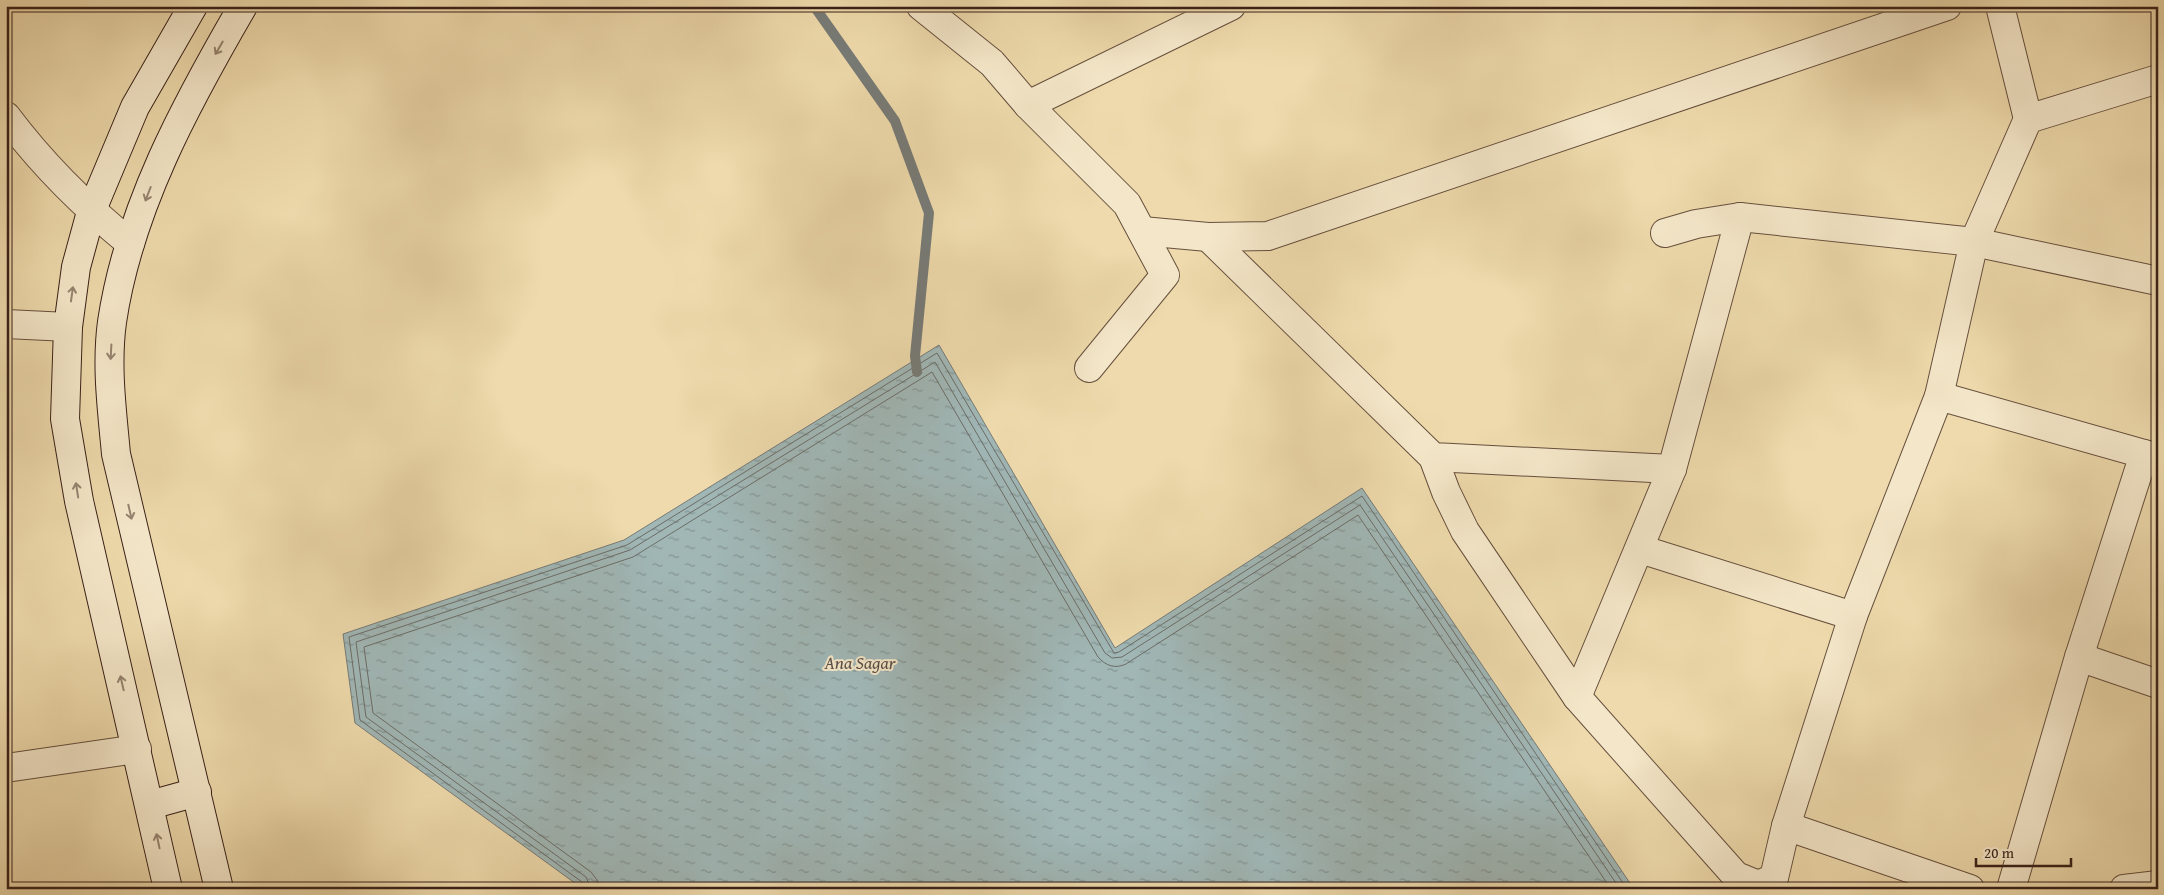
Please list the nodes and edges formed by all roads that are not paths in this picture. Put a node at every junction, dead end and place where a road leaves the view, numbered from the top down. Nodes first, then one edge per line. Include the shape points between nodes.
1 (193, 6) edge
2 (243, 6) edge
3 (921, 6) edge
4 (1231, 6) edge
5 (1947, 6) edge
6 (2000, 6) edge
7 (2158, 80) edge
8 (1028, 105) junction
9 (6, 116) edge
10 (2028, 119) junction
11 (91, 212) junction
12 (1740, 217) junction
13 (1142, 231) junction
14 (1665, 233) dead end
15 (1208, 237) junction
16 (1974, 242) junction
17 (130, 243) junction
18 (2158, 281) edge
19 (6, 324) edge
20 (68, 327) junction
21 (1089, 368) dead end
22 (1939, 396) junction
23 (2151, 456) edge
24 (1433, 457) junction
25 (1672, 469) junction
26 (1640, 549) junction
27 (1854, 616) junction
28 (2079, 657) junction
29 (2158, 684) edge
30 (1577, 697) junction
31 (137, 749) junction
32 (6, 768) edge
33 (197, 792) junction
34 (150, 805) junction
35 (1786, 826) junction
36 (2158, 885) edge
37 (168, 889) edge
38 (219, 889) edge
39 (1970, 889) edge
40 (2011, 889) edge
41 (2124, 889) edge

1 - 11 street via 135,107
2 -> 17 street via 168,144
3 - 8 street via 992,64
4 - 8 street
5 - 15 street via 1268,236
6 - 10 street
7 - 10 street
8 - 13 street via 1127,204
9 - 11 street via 35,154
10 - 16 street
11 - 17 street
20 -> 11 street via 76,267
12 - 14 street
12 - 16 street
12 - 25 street
13 - 15 street
13 - 21 street via 1165,275
15 - 24 street
16 - 18 street
16 - 22 street
17 -> 33 street via 112,323 109,382 116,454
19 - 20 street
31 -> 20 street via 79,501 65,419
22 - 23 street
22 - 27 street
23 - 28 street
24 - 25 street
24 - 30 street via 1465,531
25 - 26 street
26 - 27 street
26 - 30 street
27 - 35 street
28 - 29 street
28 - 40 street
30 - 35 street via 1736,876 1758,885 1774,878
31 - 32 street
31 - 34 street
33 - 34 street
33 - 38 street
37 -> 34 street
35 - 39 street
36 - 41 street

